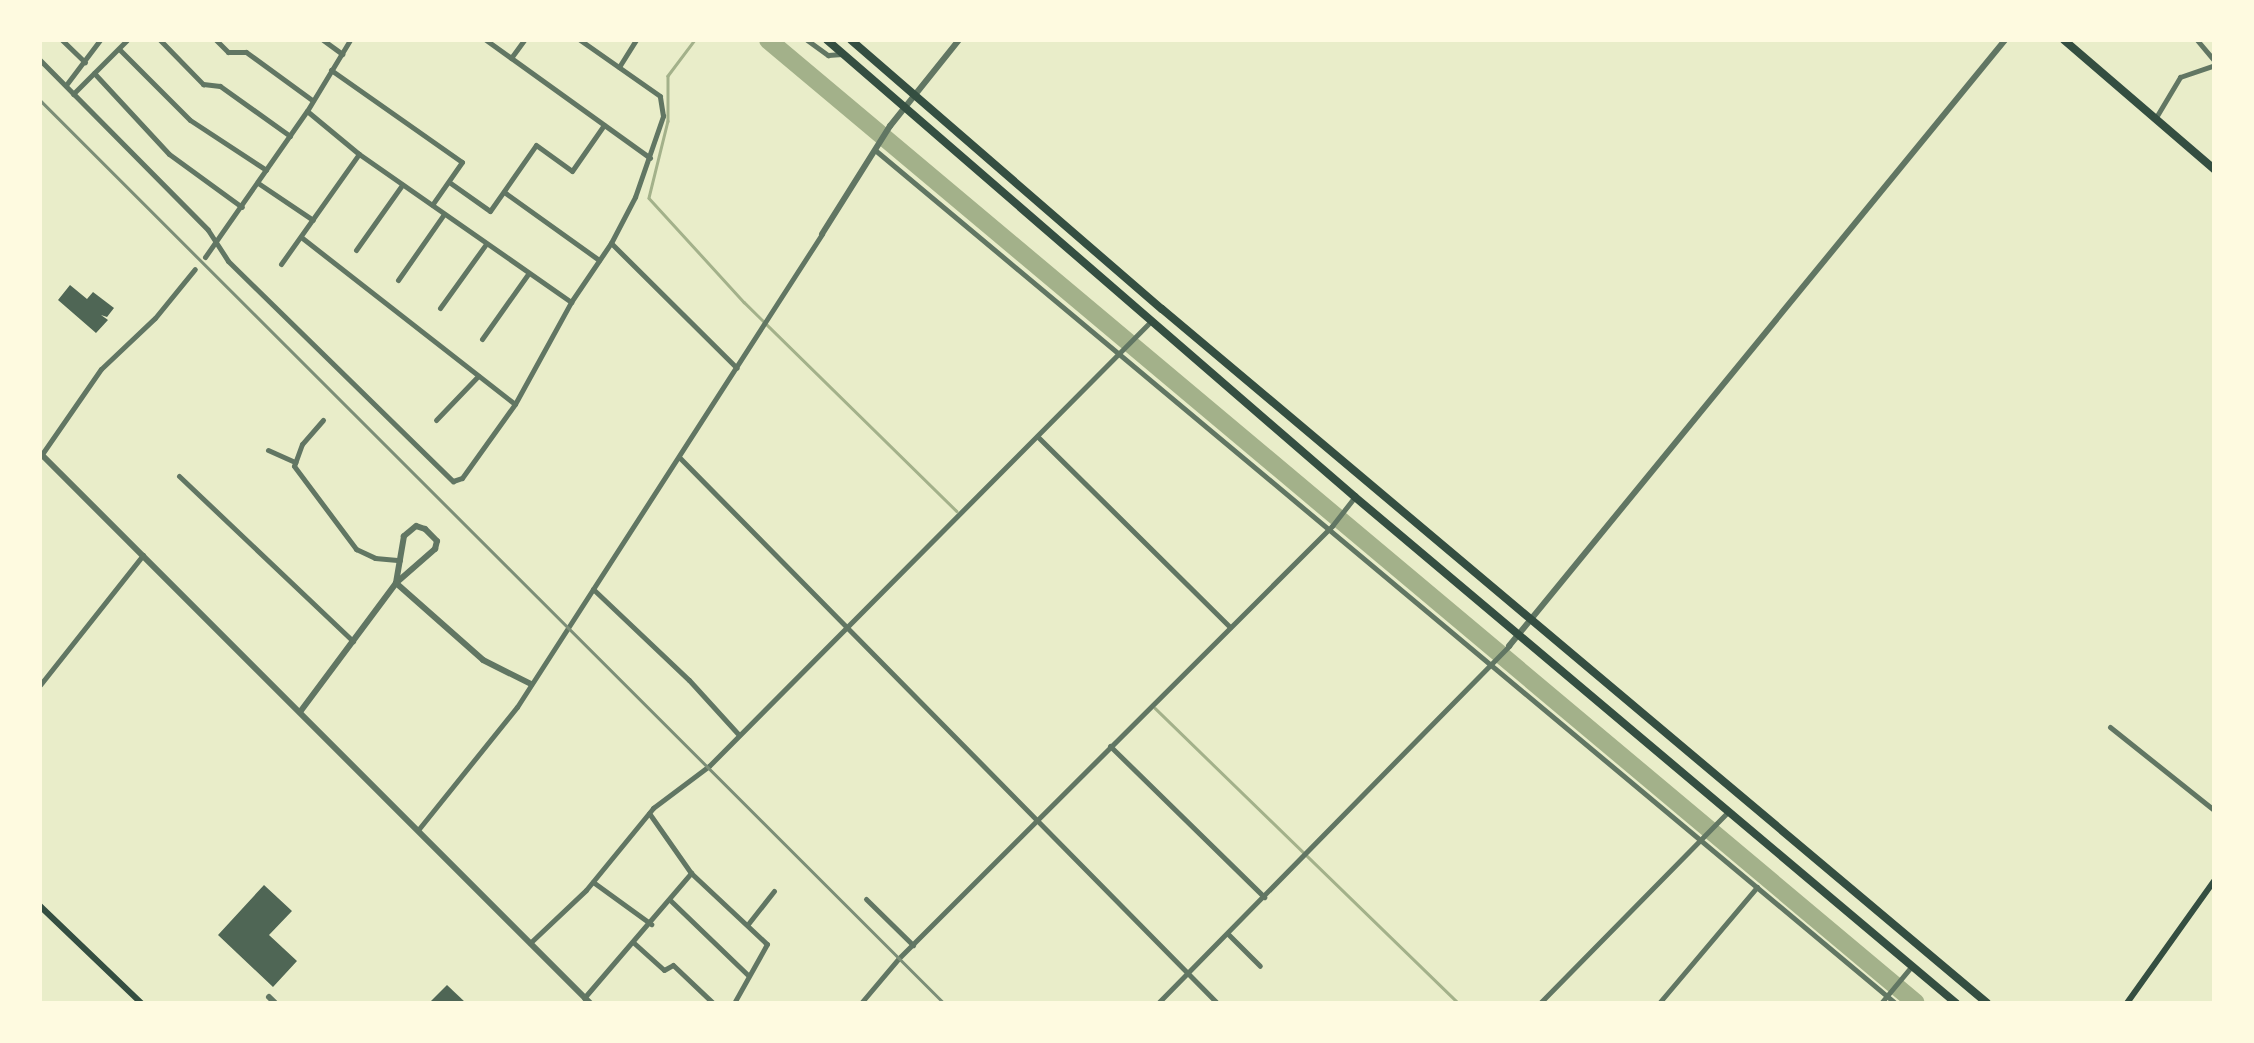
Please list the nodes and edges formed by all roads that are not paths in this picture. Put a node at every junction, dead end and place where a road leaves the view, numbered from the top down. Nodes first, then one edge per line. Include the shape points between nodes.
1 (62, 40) edge
2 (100, 40) edge
3 (127, 40) edge
4 (160, 40) edge
5 (216, 40) edge
6 (323, 40) edge
7 (350, 40) edge
8 (486, 40) edge
9 (524, 40) edge
10 (580, 40) edge
11 (636, 40) edge
12 (807, 40) edge
13 (826, 40) edge
14 (851, 40) edge
15 (959, 40) edge
16 (2005, 40) edge
17 (2064, 40) edge
18 (2197, 40) edge
19 (119, 49) junction
20 (342, 54) junction
21 (842, 54) junction
22 (511, 58) junction
23 (40, 60) edge
24 (85, 62) junction
25 (2214, 62) edge
26 (618, 68) junction
27 (332, 70) junction
28 (94, 73) junction
29 (66, 86) junction
30 (72, 94) junction
31 (914, 97) junction
32 (313, 101) junction
33 (904, 110) junction
34 (307, 112) junction
35 (2155, 119) junction
36 (604, 125) junction
37 (290, 136) junction
38 (875, 149) junction
39 (359, 154) junction
40 (650, 158) junction
41 (2214, 169) edge
42 (267, 170) junction
43 (449, 182) junction
44 (258, 183) junction
45 (402, 185) junction
46 (504, 192) junction
47 (242, 206) junction
48 (432, 206) junction
49 (444, 214) junction
50 (313, 220) junction
51 (822, 234) joint
52 (301, 237) junction
53 (216, 242) junction
54 (612, 243) junction
55 (486, 244) junction
56 (356, 250) dead end
57 (205, 257) dead end
58 (599, 260) junction
59 (280, 264) dead end
60 (195, 269) dead end
61 (528, 274) junction
62 (398, 280) dead end
63 (570, 302) junction
64 (440, 308) dead end
65 (1151, 321) junction
66 (482, 339) dead end
67 (1123, 354) junction
68 (736, 368) junction
69 (478, 376) junction
70 (515, 404) junction
71 (323, 420) dead end
72 (436, 420) dead end
73 (1038, 437) junction
74 (268, 450) dead end
75 (41, 455) edge
76 (679, 457) junction
77 (295, 462) junction
78 (179, 476) dead end
79 (1355, 496) junction
80 (1330, 527) junction
81 (143, 555) junction
82 (402, 560) junction
83 (396, 583) junction
84 (593, 590) junction
85 (1531, 618) junction
86 (1230, 627) junction
87 (845, 629) junction
88 (1518, 634) junction
89 (353, 641) junction
90 (1508, 646) joint
91 (1493, 665) junction
92 (531, 684) junction
93 (40, 685) edge
94 (300, 712) junction
95 (2110, 727) dead end
96 (739, 736) junction
97 (1110, 746) junction
98 (2214, 810) edge
99 (1729, 811) junction
100 (649, 812) junction
101 (1036, 820) junction
102 (418, 830) junction
103 (1704, 840) junction
104 (692, 874) junction
105 (2214, 881) edge
106 (593, 882) junction
107 (1757, 887) junction
108 (774, 891) dead end
109 (1264, 897) junction
110 (866, 899) dead end
111 (671, 901) junction
112 (40, 906) edge
113 (652, 924) junction
114 (748, 924) junction
115 (1228, 934) junction
116 (530, 943) junction
117 (634, 943) junction
118 (912, 945) junction
119 (1260, 966) dead end
120 (1913, 966) junction
121 (1188, 974) junction
122 (749, 976) junction
123 (1888, 995) junction
124 (587, 1000) edge
125 (142, 1003) edge
126 (712, 1003) edge
127 (734, 1003) edge
128 (861, 1003) edge
129 (1158, 1003) edge
130 (1218, 1003) edge
131 (1540, 1003) edge
132 (1659, 1003) edge
133 (1881, 1003) edge
134 (1895, 1003) edge
135 (1956, 1003) edge
136 (1987, 1003) edge
137 (2128, 1003) edge

1 - 24 street
2 - 24 street
3 - 19 street
4 - 37 street via 203,84 220,86
5 - 32 street via 228,52 246,52
6 - 20 street
7 - 20 street
8 - 22 street
9 - 22 street
10 - 26 street
11 - 26 street
12 - 21 street via 828,54
13 - 21 main road
14 - 31 main road
15 - 31 street
16 - 85 street
17 - 35 main road
18 - 25 street
19 - 28 street
19 - 42 street via 190,120
20 - 27 street
21 - 33 main road
22 - 36 street
23 - 29 street
24 - 29 street
25 - 35 street via 2180,77
26 - 40 street via 660,96 663,116
27 - 32 street
27 - 43 street via 462,162
28 - 30 street
28 - 47 street via 170,154
29 - 30 street
30 - 53 street
31 - 33 street
31 - 85 main road
32 - 34 street
33 - 38 street
33 - 65 main road
34 - 37 street
34 - 39 street
35 - 41 main road
36 - 40 street
36 - 46 street via 572,171 536,145
37 - 42 street
38 - 51 street
38 - 67 street
39 - 45 street
39 - 50 street
40 - 54 street
42 - 44 street
43 - 46 street via 490,211
43 - 48 street
44 - 47 street
44 - 50 street
45 - 48 street
45 - 56 street
46 - 58 street
47 - 53 street
48 - 49 street
49 - 55 street
49 - 62 street
50 - 52 street
51 - 68 street
52 - 59 street
52 - 69 street
53 - 57 street
53 - 70 street via 448,479 462,478
54 - 58 street
54 - 68 street
55 - 61 street
55 - 64 street
58 - 63 street
60 - 75 street via 156,318 102,368
61 - 63 street
61 - 66 street
63 - 70 street
65 - 67 street
65 - 79 main road
67 - 73 street
67 - 80 street
68 - 76 street
69 - 70 street
69 - 72 street
71 - 77 street
73 - 86 street
73 - 87 street
74 - 77 street
75 - 81 street
76 - 84 street
76 - 87 street
77 - 82 street via 356,548
78 - 89 street
79 - 80 street
79 - 88 main road
80 - 86 street
80 - 91 street
81 - 93 street
81 - 94 street
82 - 83 street
82 - 83 street via 404,536 426,529 436,541 433,552
83 - 89 street
83 - 92 street via 484,660
84 - 92 street
84 - 96 street
85 - 88 street
85 - 136 main road
86 - 97 street
87 - 96 street
87 - 101 street
88 - 90 street
88 - 99 main road
89 - 94 street
90 - 91 street
91 - 103 street
91 - 109 street
92 - 102 street
94 - 102 street
95 - 98 street
96 - 100 street
97 - 101 street
97 - 109 street
99 - 103 street
99 - 120 main road
100 - 104 street
100 - 106 street
101 - 118 street
101 - 121 street
102 - 116 street
103 - 107 street
103 - 131 street
104 - 111 street
104 - 114 street
105 - 137 main road
106 - 113 street
106 - 116 street
107 - 123 street
107 - 132 street
108 - 114 street
109 - 115 street
110 - 118 street
111 - 113 street
111 - 122 street
112 - 125 main road
113 - 117 street
114 - 122 street via 767,944
115 - 119 street
115 - 121 street
116 - 124 street
117 - 124 street
117 - 126 street via 664,970 673,965
118 - 128 street
120 - 123 street
120 - 135 main road
121 - 129 street
121 - 130 street
122 - 127 street
123 - 133 street
123 - 134 street

